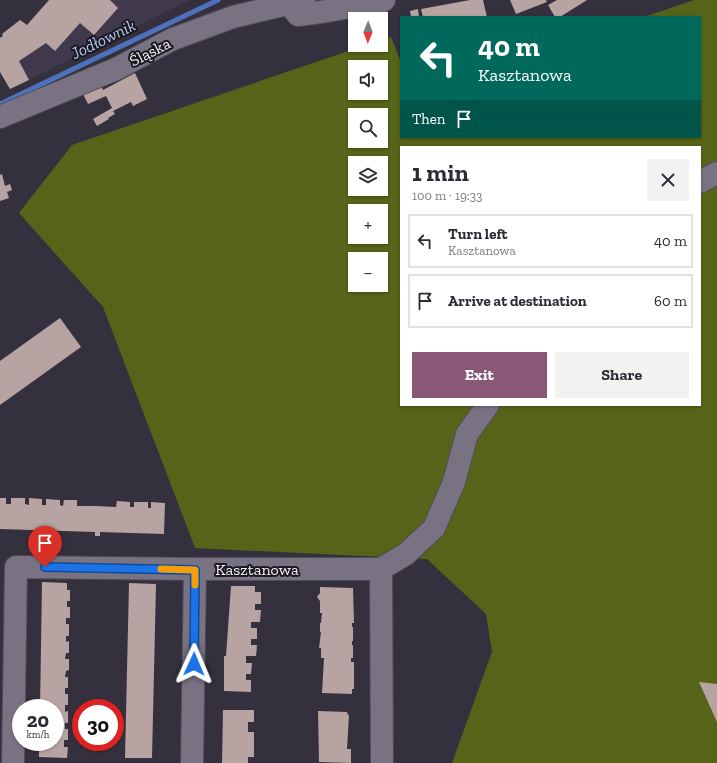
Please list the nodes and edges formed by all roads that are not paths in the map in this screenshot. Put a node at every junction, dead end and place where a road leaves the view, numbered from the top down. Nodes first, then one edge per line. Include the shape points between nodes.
1 (384, 0) edge
2 (296, 2) edge
3 (230, 7) edge
4 (0, 117) edge
5 (717, 173) edge
6 (701, 181) edge
7 (487, 406) edge
8 (381, 569) junction
9 (195, 570) junction
10 (13, 763) edge
11 (192, 763) edge
12 (382, 763) edge

1 - 2 street via 380,3 329,12 298,15
2 - 3 street, Śląska
3 - 4 street, Śląska via 116,69
5 - 6 street
7 - 8 street via 468,434 454,482 434,528 406,554
8 - 9 street, Kasztanowa
8 - 12 street
9 - 10 street, Kasztanowa via 16,567
9 - 11 street

